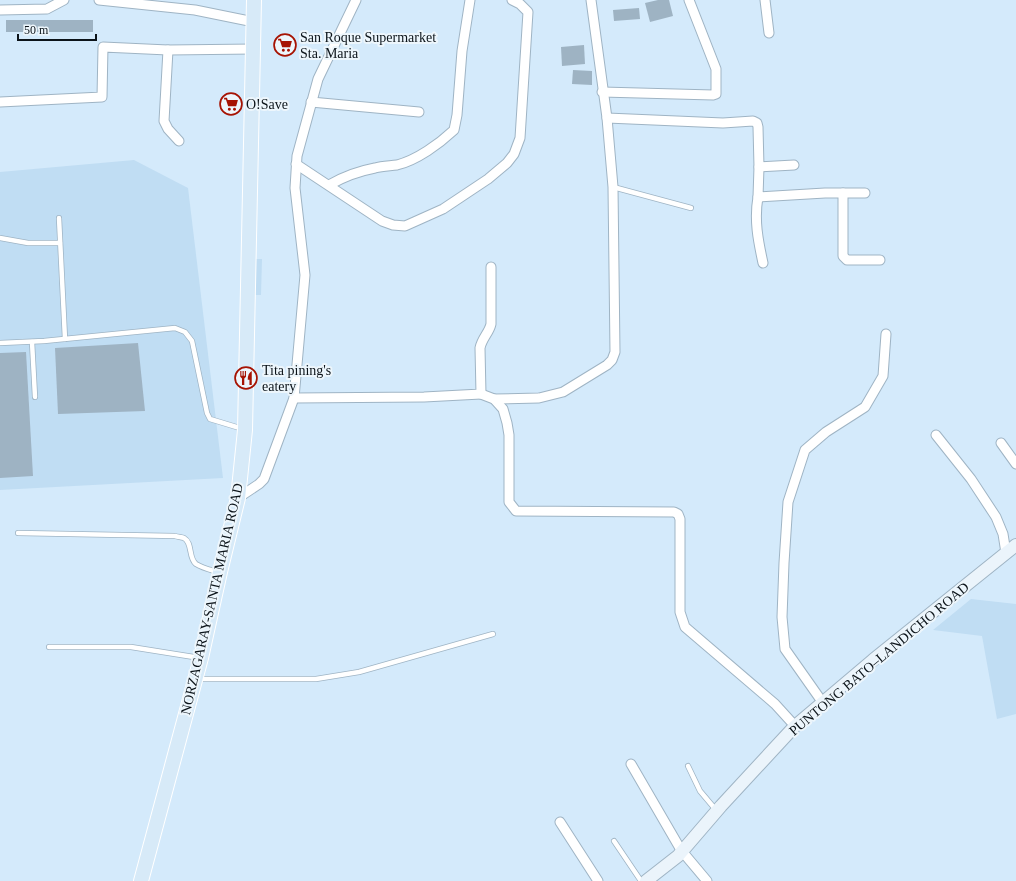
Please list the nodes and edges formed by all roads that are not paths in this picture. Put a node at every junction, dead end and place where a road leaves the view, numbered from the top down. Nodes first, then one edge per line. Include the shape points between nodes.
1 (64, 0) edge
2 (99, 0) edge
3 (254, 0) edge
4 (470, 0) edge
5 (512, 0) edge
6 (591, 0) edge
7 (689, 0) edge
8 (765, 0) edge
9 (123, 2) edge
10 (351, 2) edge
11 (0, 10) edge
12 (254, 22) junction
13 (769, 33) dead end
14 (254, 49) junction
15 (168, 50) junction
16 (602, 92) junction
17 (0, 102) edge
18 (311, 102) junction
19 (419, 112) dead end
20 (607, 118) junction
21 (179, 141) dead end
22 (296, 164) junction
23 (794, 165) dead end
24 (759, 167) junction
25 (329, 185) junction
26 (613, 187) junction
27 (843, 193) junction
28 (866, 193) dead end
29 (758, 197) junction
30 (691, 208) dead end
31 (59, 218) dead end
32 (0, 238) edge
33 (60, 243) junction
34 (880, 260) dead end
35 (762, 263) dead end
36 (491, 267) dead end
37 (886, 334) dead end
38 (65, 339) junction
39 (32, 342) junction
40 (0, 343) edge
41 (481, 394) junction
42 (36, 397) dead end
43 (294, 398) junction
44 (494, 399) junction
45 (245, 430) junction
46 (936, 435) dead end
47 (1002, 443) dead end
48 (1016, 464) edge
49 (238, 498) junction
50 (18, 533) dead end
51 (1016, 545) edge
52 (1006, 553) junction
53 (220, 572) junction
54 (493, 634) dead end
55 (49, 647) dead end
56 (201, 658) junction
57 (196, 679) junction
58 (823, 703) junction
59 (795, 726) junction
60 (631, 764) dead end
61 (688, 766) dead end
62 (717, 811) junction
63 (560, 822) dead end
64 (614, 841) dead end
65 (681, 850) junction
66 (647, 880) edge
67 (141, 881) edge
68 (598, 881) edge
69 (708, 881) edge

1 - 11 street via 47,9
2 - 9 street
3 - 12 main road, NORZAGARAY-SANTA MARIA ROAD
4 - 25 street via 454,130 406,162 353,174
5 - 25 street via 525,8 528,17 520,138 514,154 507,163 443,209 405,226 382,221
6 - 16 street
7 - 16 street via 716,69 716,94
8 - 13 street
9 - 12 street via 195,10
10 - 18 street via 320,73
12 - 14 main road, NORZAGARAY-SANTA MARIA ROAD
14 - 15 street
14 - 45 main road, NORZAGARAY-SANTA MARIA ROAD
15 - 17 street via 103,48 102,96
15 - 21 street via 164,121
16 - 20 street
18 - 19 street
18 - 22 street
20 - 24 street via 723,123 753,121 758,127
20 - 26 street
22 - 25 street
22 - 43 street via 296,201 305,275
23 - 24 street
24 - 29 street
26 - 30 lane
26 - 44 street via 615,352 612,360 563,392 539,398
27 - 28 street
27 - 29 street
27 - 34 street via 843,256 847,260
29 - 35 street via 756,219
31 - 33 lane
32 - 33 lane via 28,244
33 - 38 lane
36 - 41 street via 491,324 481,341 480,348
37 - 58 street via 883,376 865,407 826,432 805,450 788,502 782,617 785,649
38 - 39 lane
38 - 45 lane via 175,328 185,332 192,341 210,419
39 - 40 lane
39 - 42 lane
41 - 43 street
41 - 44 street
43 - 49 street via 264,479
44 - 59 street via 503,409 509,435 508,502 511,506 516,511 678,514 680,612 685,627 775,704
45 - 49 main road, NORZAGARAY-SANTA MARIA ROAD
46 - 52 street via 971,479 996,517 1003,534
47 - 48 street
49 - 53 main road, NORZAGARAY-SANTA MARIA ROAD
50 - 53 lane via 175,536 185,538 196,564
51 - 52 main road, PUNTONG BATO–LANDICHO ROAD
52 - 58 main road, PUNTONG BATO–LANDICHO ROAD
53 - 56 main road, NORZAGARAY-SANTA MARIA ROAD
54 - 57 lane via 345,675 316,679
55 - 56 lane via 131,647
56 - 57 main road, NORZAGARAY-SANTA MARIA ROAD
57 - 67 main road, NORZAGARAY-SANTA MARIA ROAD
58 - 59 main road, PUNTONG BATO–LANDICHO ROAD
59 - 62 main road, PUNTONG BATO–LANDICHO ROAD
60 - 65 street
61 - 62 lane via 700,791
62 - 65 main road, PUNTONG BATO–LANDICHO ROAD
63 - 68 street
64 - 66 lane
65 - 66 main road, PUNTONG BATO–LANDICHO ROAD via 678,856
65 - 69 street

